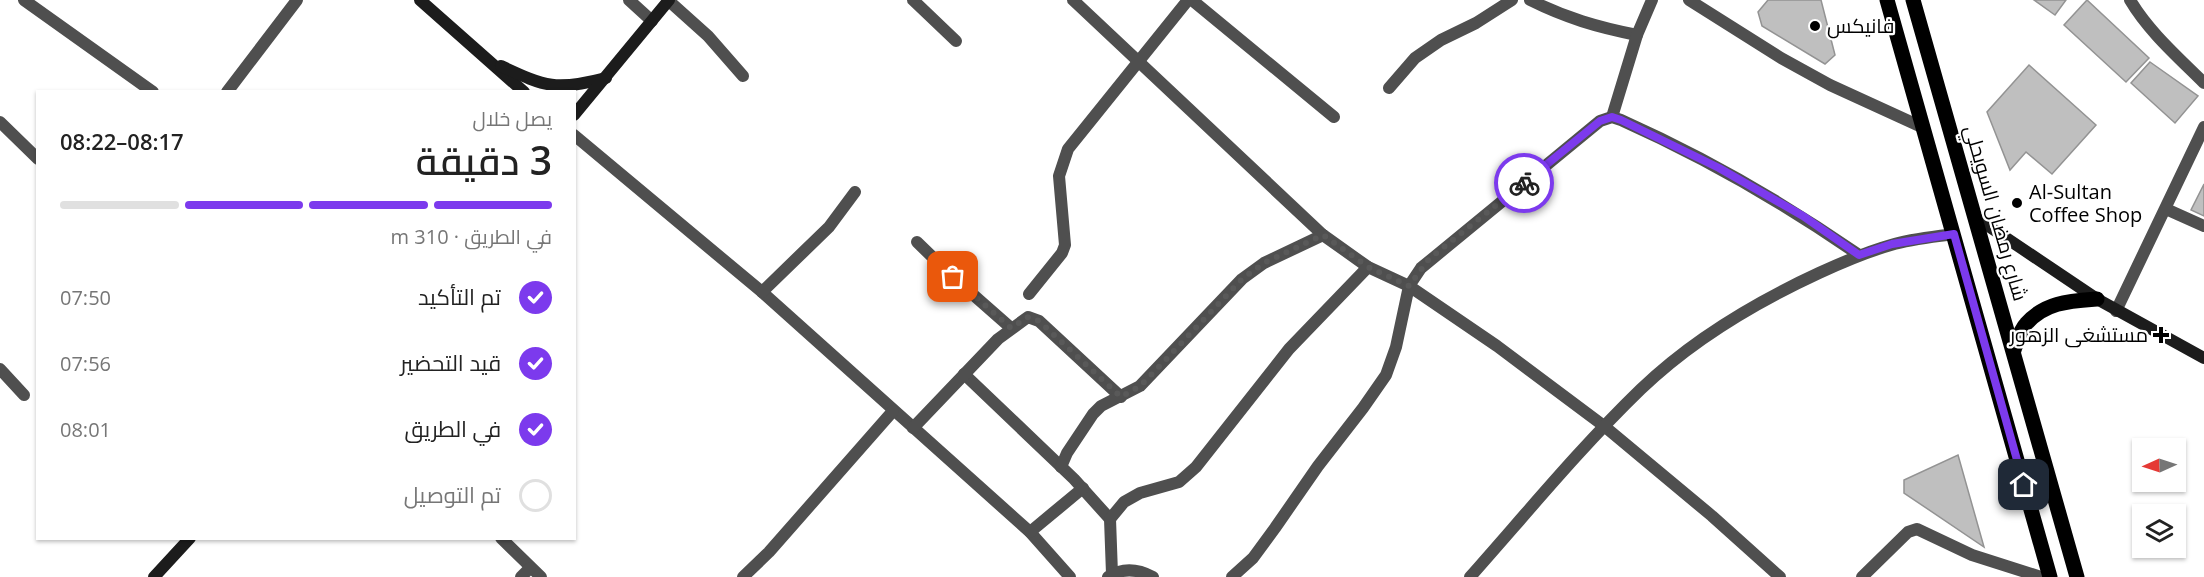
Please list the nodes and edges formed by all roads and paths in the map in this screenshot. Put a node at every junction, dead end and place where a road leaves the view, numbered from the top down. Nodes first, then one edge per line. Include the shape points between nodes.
1 (24, 0) edge
2 (297, 0) edge
3 (420, 0) edge
4 (629, 0) edge
5 (669, 0) edge
6 (914, 0) edge
7 (1073, 0) edge
8 (1190, 0) edge
9 (1512, 0) edge
10 (1530, 0) edge
11 (1652, 0) edge
12 (1689, 0) edge
13 (1887, 0) edge
14 (1913, 0) edge
15 (2130, 0) edge
16 (652, 21) junction
17 (1637, 35) junction
18 (956, 41) dead end
19 (489, 61) junction
20 (1140, 62) junction
21 (502, 73) junction
22 (743, 76) dead end
23 (606, 78) junction
24 (2204, 82) edge
25 (1389, 88) dead end
26 (150, 90) edge
27 (229, 90) edge
28 (513, 90) edge
29 (522, 90) edge
30 (576, 113) edge
31 (1334, 117) dead end
32 (1612, 117) junction
33 (0, 122) edge
34 (2204, 127) edge
35 (1924, 128) junction
36 (576, 137) edge
37 (36, 157) edge
38 (855, 192) dead end
39 (2166, 209) junction
40 (1975, 217) junction
41 (2204, 226) edge
42 (1954, 234) junction
43 (1323, 235) junction
44 (917, 242) dead end
45 (1859, 255) junction
46 (1368, 267) junction
47 (1409, 286) junction
48 (762, 292) junction
49 (1029, 294) dead end
50 (2097, 299) junction
51 (2116, 311) junction
52 (1011, 328) junction
53 (2014, 350) junction
54 (2204, 358) edge
55 (0, 369) edge
56 (964, 374) junction
57 (24, 395) dead end
58 (1121, 397) junction
59 (893, 411) junction
60 (1604, 426) junction
61 (913, 428) junction
62 (1061, 467) junction
63 (1083, 488) junction
64 (1110, 519) junction
65 (1030, 532) junction
66 (188, 540) edge
67 (502, 540) edge
68 (526, 572) edge
69 (1110, 576) edge
70 (154, 577) edge
71 (541, 577) edge
72 (742, 577) edge
73 (1070, 577) edge
74 (1153, 577) edge
75 (1232, 577) edge
76 (1470, 577) edge
77 (1780, 577) edge
78 (1862, 577) edge
79 (2041, 577) edge
80 (2050, 577) edge
81 (2078, 577) edge

1 - 26 street
2 - 27 street
3 - 19 street
4 - 16 street
5 - 16 street
5 - 22 street
6 - 18 street
7 - 20 street
8 - 20 street
8 - 31 street
9 - 25 street via 1424,52
10 - 17 street via 1559,15
11 - 17 street
12 - 35 street via 1830,85
13 - 35 main road
14 - 40 main road, شارع رمضان السويحلي
15 - 24 street via 2167,46
16 - 23 street
17 - 32 street
19 - 21 street
19 - 23 street via 553,86 576,86
20 - 43 street
20 - 49 street via 1068,148 1059,176 1065,244
21 - 28 street
21 - 29 street
23 - 30 street
32 - 45 street via 1719,168 1803,216
32 - 47 street via 1600,121 1429,259
33 - 37 street
34 - 39 street
35 - 42 main road
36 - 48 street
38 - 48 street via 829,226
39 - 41 street
39 - 51 street
40 - 50 street
40 - 53 main road, شارع رمضان السويحلي
42 - 45 street via 1892,244
42 - 80 main road
43 - 46 street
43 - 58 street via 1264,263 1242,279 1140,386
44 - 52 street
45 - 60 street via 1783,289 1729,320 1690,347
46 - 47 street
46 - 64 street via 1289,349 1196,467 1179,482 1124,502
47 - 60 street
47 - 75 street via 1386,375 1270,536
48 - 59 street
50 - 51 street
50 - 53 main road via 2062,301 2042,310 2025,325
51 - 54 street
52 - 56 street
52 - 58 street via 1028,317 1039,321
53 - 81 main road, شارع رمضان السويحلي
55 - 57 street
56 - 61 street
56 - 62 street
58 - 62 street via 1093,414
59 - 61 street
59 - 72 street via 769,552
60 - 76 street
60 - 77 street
61 - 65 street
62 - 63 street
63 - 64 street
63 - 65 street
64 - 69 street
65 - 73 street
66 - 70 street
67 - 68 street
68 - 71 street
69 - 74 street via 1126,570
78 - 79 street via 1908,532 1917,529 1971,555

